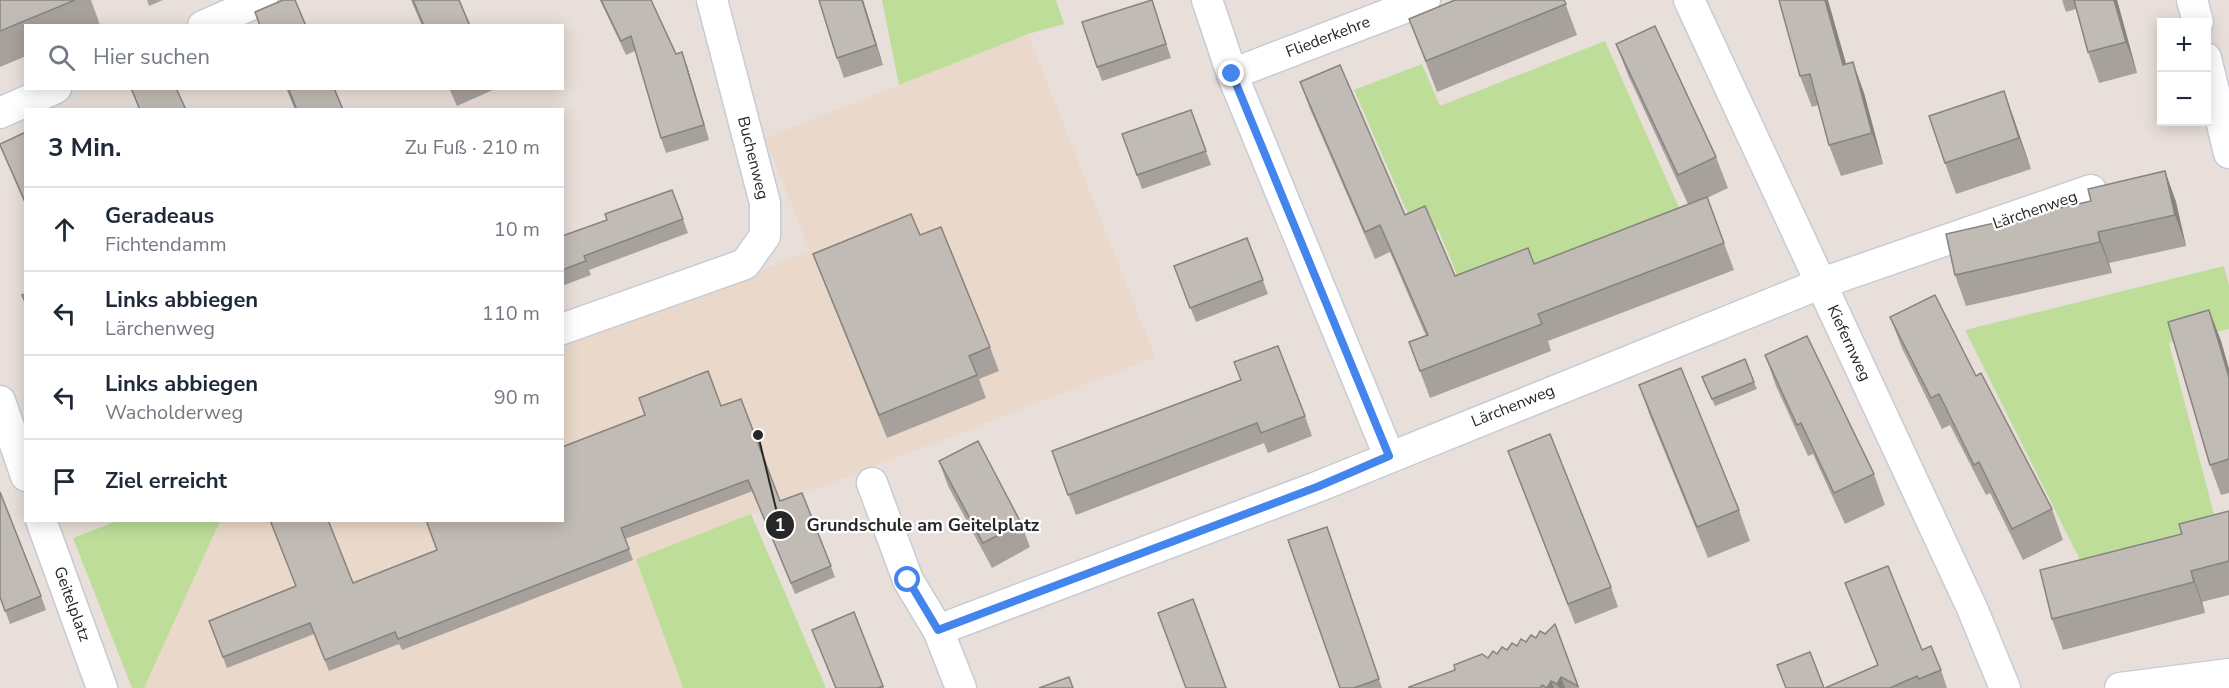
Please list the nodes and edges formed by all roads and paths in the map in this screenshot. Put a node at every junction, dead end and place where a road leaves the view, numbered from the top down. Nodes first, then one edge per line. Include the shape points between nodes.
1 (262, 0) edge
2 (712, 0) edge
3 (1207, 0) edge
4 (1425, 0) edge
5 (1689, 0) edge
6 (2192, 0) edge
7 (2197, 18) edge
8 (208, 24) edge
9 (2209, 72) edge
10 (1232, 74) junction
11 (52, 90) edge
12 (0, 113) edge
13 (2229, 153) edge
14 (2091, 190) edge
15 (1822, 283) junction
16 (564, 328) edge
17 (0, 401) edge
18 (1389, 456) junction
19 (24, 470) edge
20 (872, 483) dead end
21 (42, 522) edge
22 (938, 630) junction
23 (2229, 674) edge
24 (102, 688) edge
25 (961, 688) edge
26 (2005, 688) edge
27 (2120, 688) edge

1 - 8 street
2 - 16 street, Buchenweg via 765,203 765,236 745,264
3 - 10 street
4 - 10 street, Fliederkehre
5 - 15 street, Kiefernweg
6 - 7 street
9 - 13 street
10 - 18 street
11 - 12 street
14 - 15 street, Lärchenweg
15 - 18 street, Lärchenweg
15 - 26 street, Kiefernweg
17 - 19 street
18 - 22 street, Lärchenweg via 1317,487
20 - 22 street via 908,580
21 - 24 street, Geitelplatz
22 - 25 street
23 - 27 street

